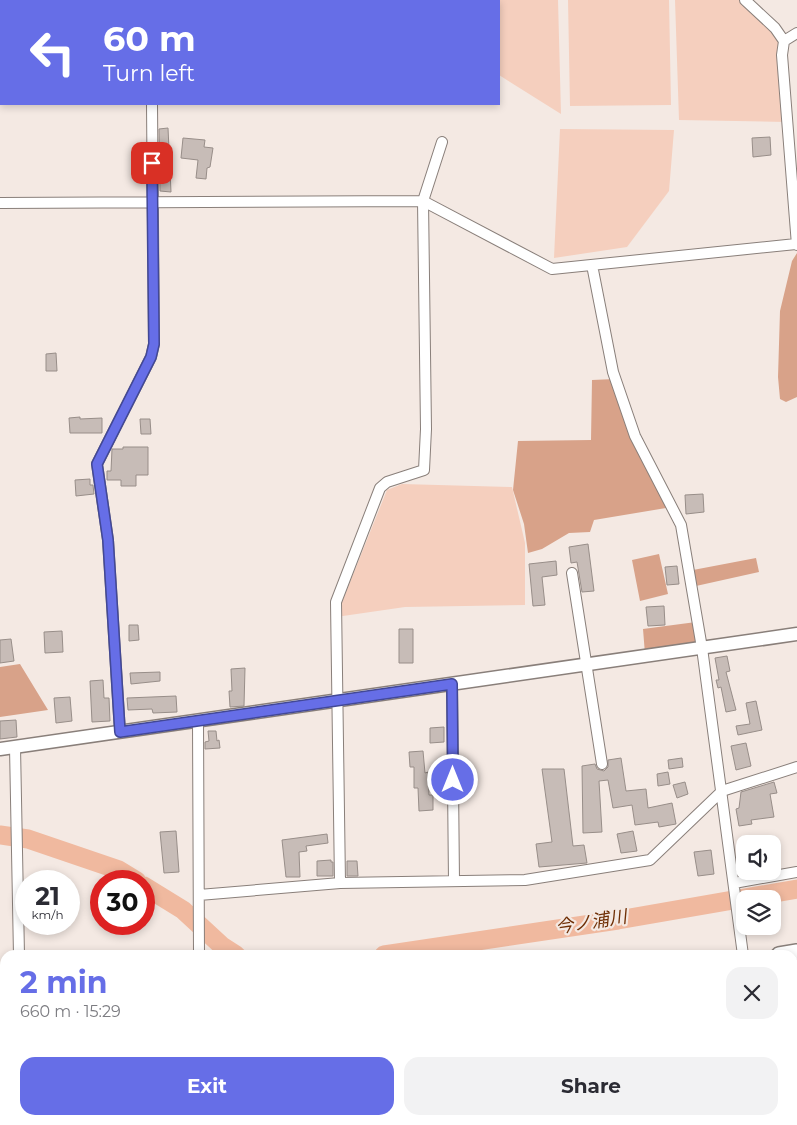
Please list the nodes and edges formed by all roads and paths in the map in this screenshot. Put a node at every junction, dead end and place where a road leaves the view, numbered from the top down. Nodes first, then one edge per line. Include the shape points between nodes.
1 (745, 0) edge
2 (797, 33) edge
3 (784, 41) junction
4 (152, 105) edge
5 (442, 142) dead end
6 (423, 201) junction
7 (152, 202) junction
8 (0, 203) edge
9 (797, 244) edge
10 (592, 265) junction
11 (572, 574) dead end
12 (797, 634) edge
13 (702, 648) junction
14 (586, 665) junction
15 (452, 684) junction
16 (337, 702) junction
17 (198, 721) junction
18 (120, 732) junction
19 (15, 747) junction
20 (0, 749) edge
21 (602, 764) dead end
22 (797, 767) edge
23 (722, 791) junction
24 (797, 872) edge
25 (454, 881) junction
26 (340, 883) junction
27 (734, 884) junction
28 (199, 895) junction
29 (19, 950) edge
30 (199, 950) edge
31 (742, 950) edge

1 - 3 street
2 - 3 street
3 - 9 street via 782,55
4 - 7 street
5 - 6 street
6 - 7 street
6 - 10 street via 552,269
6 - 16 street via 424,470 387,482 380,488 336,602
7 - 8 street
7 - 18 street via 154,344 151,357 97,464 108,540
9 - 10 street
10 - 13 street via 613,372 635,436 681,525
11 - 14 street
12 - 13 street
13 - 14 street
13 - 23 street
14 - 15 street
14 - 21 street
15 - 16 street
15 - 25 street
16 - 17 street
16 - 26 street
17 - 18 street
17 - 28 street
18 - 19 street
19 - 20 street
19 - 29 street
22 - 23 street
23 - 25 street via 650,860 525,880
23 - 27 street
24 - 27 street
25 - 26 street
26 - 28 street
27 - 31 street
28 - 30 street

